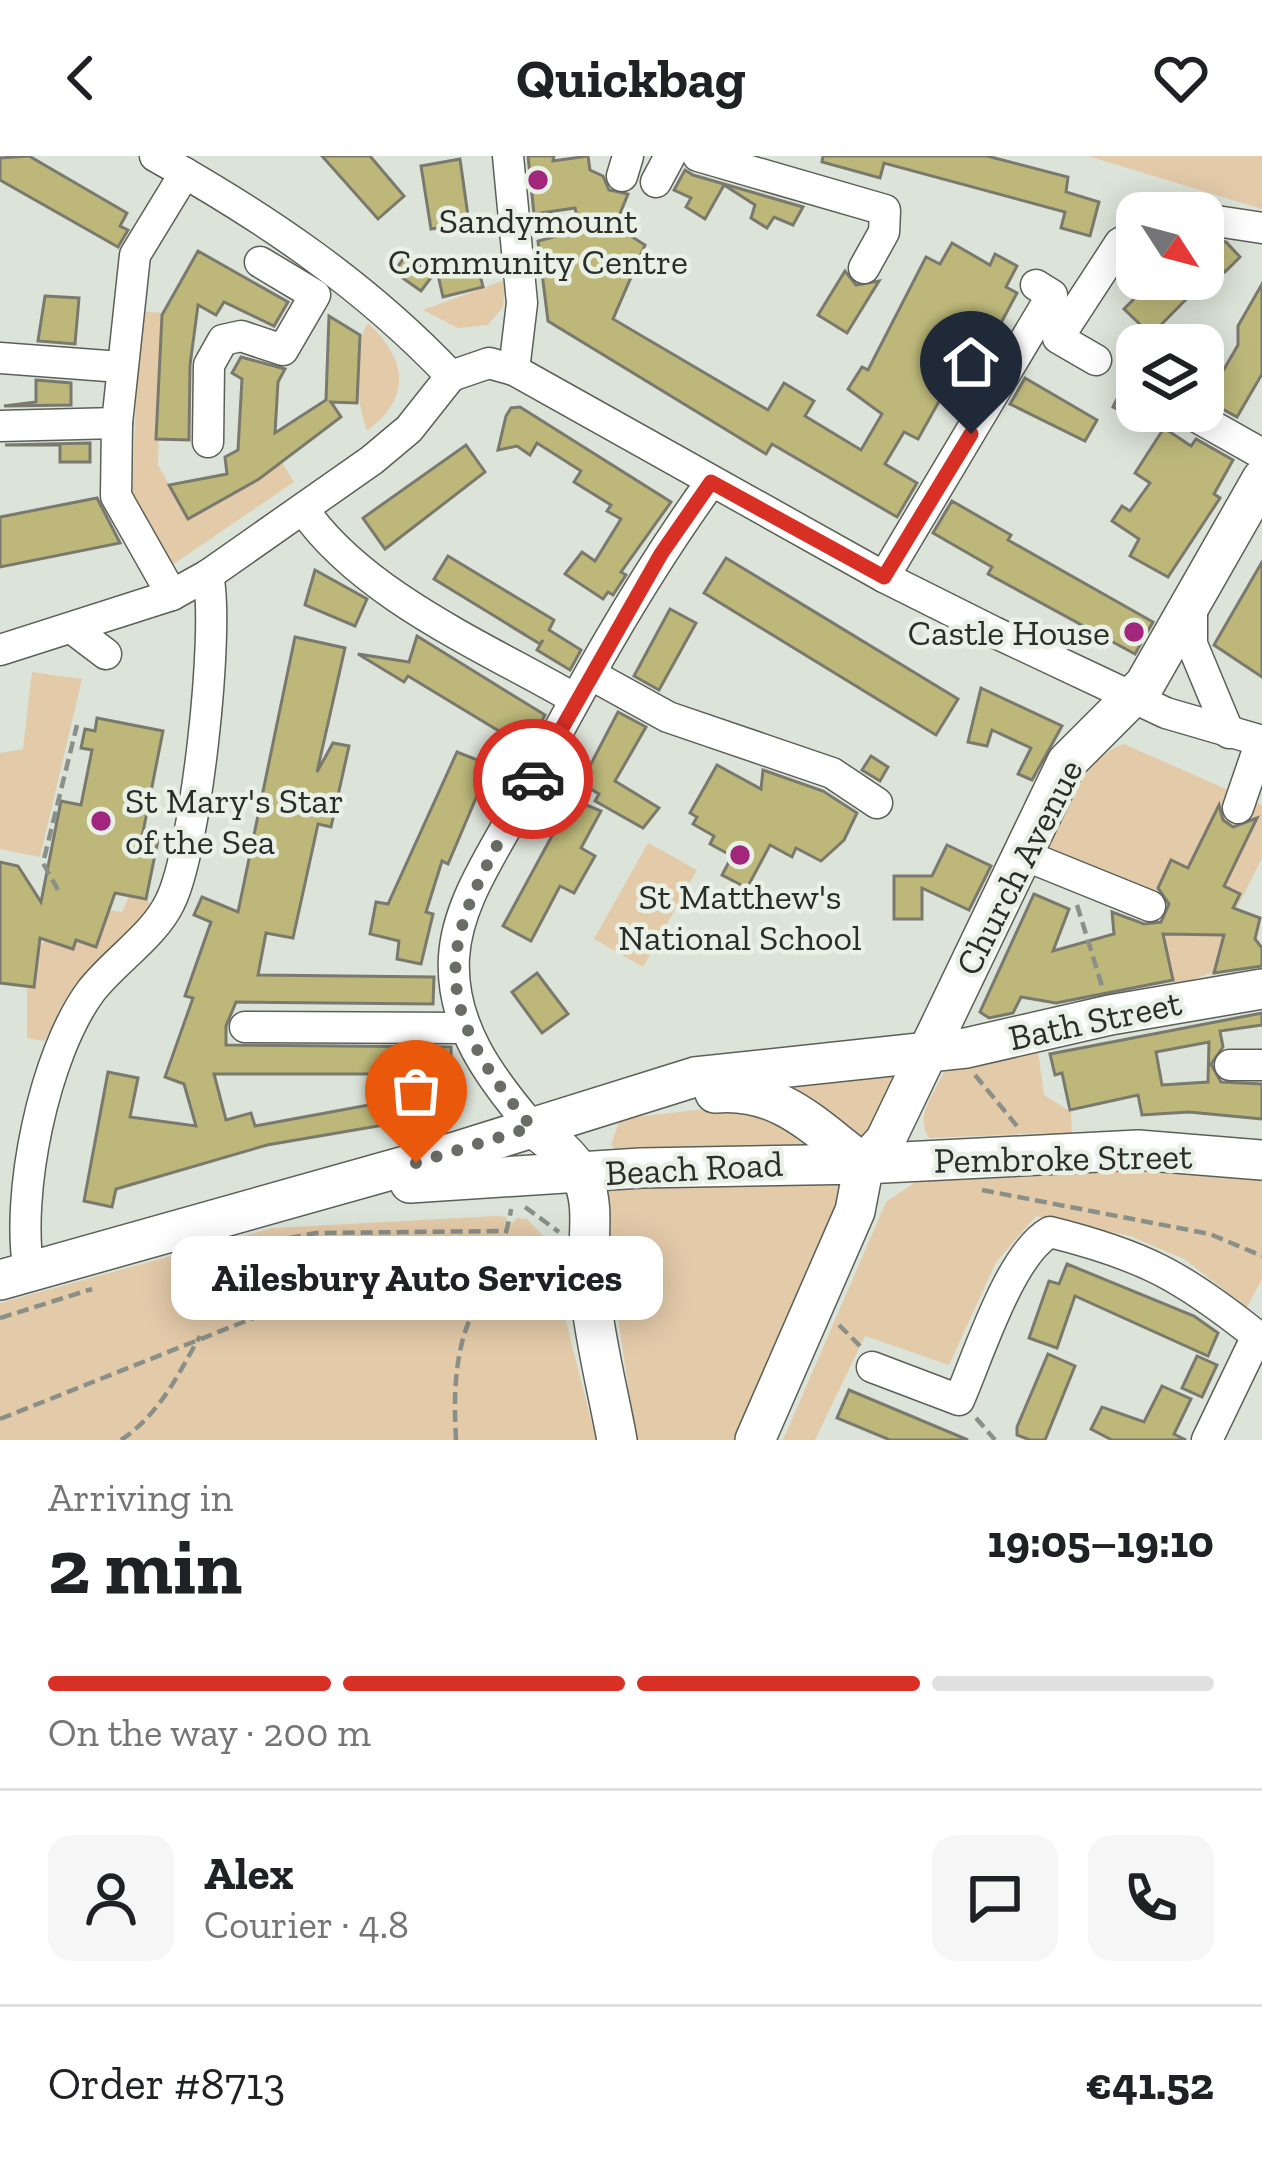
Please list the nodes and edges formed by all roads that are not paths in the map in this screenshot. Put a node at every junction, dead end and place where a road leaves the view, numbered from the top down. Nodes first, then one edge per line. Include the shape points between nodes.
1 (155, 156) edge
2 (508, 156) edge
3 (698, 156) edge
4 (733, 161) edge
5 (185, 173) junction
6 (1224, 222) edge
7 (1262, 228) edge
8 (299, 244) junction
9 (1116, 249) edge
10 (864, 268) dead end
11 (1036, 285) dead end
12 (0, 358) edge
13 (1096, 360) dead end
14 (121, 367) junction
15 (514, 370) junction
16 (451, 376) junction
17 (117, 423) junction
18 (0, 426) edge
19 (1223, 432) edge
20 (208, 442) dead end
21 (1262, 454) edge
22 (711, 482) junction
23 (1259, 490) edge
24 (303, 509) junction
25 (208, 575) junction
26 (884, 577) junction
27 (172, 595) junction
28 (1192, 603) junction
29 (73, 629) junction
30 (0, 650) edge
31 (106, 654) dead end
32 (582, 687) junction
33 (1131, 699) junction
34 (1229, 733) junction
35 (1261, 741) edge
36 (877, 803) dead end
37 (1238, 808) dead end
38 (1019, 853) junction
39 (1150, 906) dead end
40 (1262, 989) edge
41 (244, 1027) dead end
42 (466, 1028) junction
43 (928, 1051) junction
44 (1230, 1065) dead end
45 (1262, 1065) edge
46 (620, 1096) junction
47 (532, 1127) junction
48 (1262, 1160) edge
49 (865, 1164) junction
50 (581, 1174) junction
51 (256, 1205) junction
52 (15, 1276) edge
53 (1260, 1333) edge
54 (872, 1367) road end
55 (617, 1440) edge
56 (755, 1440) edge
57 (1207, 1440) edge

1 - 5 street
2 - 15 street via 522,303
3 - 4 street
4 - 10 street via 885,210 884,232
5 - 8 street
5 - 14 street via 135,255
6 - 7 street
8 - 16 street via 395,317
8 - 20 street via 270,268 315,295 284,350 241,336 223,340 208,365
9 - 13 street via 1058,338
11 - 26 street via 1052,295
12 - 14 street
14 - 17 street
15 - 16 street via 489,363
15 - 22 street
16 - 24 street via 409,430
17 - 18 street
17 - 27 street via 116,496
19 - 21 street
22 - 26 street
22 - 32 street
23 - 28 main road, Church Avenue
24 - 25 street
24 - 32 street via 370,579
25 - 27 street
25 - 52 street via 214,605 203,650 197,776 169,905 88,995 54,1060
26 - 33 street
27 - 29 street
28 - 33 main road, Church Avenue
28 - 34 street via 1192,644
29 - 30 street
29 - 31 street
32 - 36 street via 832,773
32 - 42 street via 462,914 454,958
33 - 34 street
33 - 38 main road, Church Avenue via 1067,762
34 - 35 street
35 - 37 street
38 - 39 street
38 - 43 main road, Church Avenue
40 - 43 main road, Bath Street
41 - 42 street
42 - 47 street via 489,1077
43 - 46 main road, Beach Road via 694,1077
43 - 49 main road, Church Avenue via 885,1141
44 - 45 street
46 - 47 main road, Beach Road
46 - 49 main road, Beach Road via 746,1090 807,1114
47 - 50 main road
47 - 51 main road, Beach Road
48 - 49 main road, Pembroke Street via 1138,1150
49 - 50 main road, Beach Road
49 - 56 main road, Church Avenue via 855,1211
50 - 51 main road, Beach Road via 444,1179
50 - 55 main road via 594,1239 590,1289
51 - 52 main road, Beach Road
53 - 54 street via 1189,1281 1109,1246 1050,1232 1021,1262 959,1400
53 - 57 street

